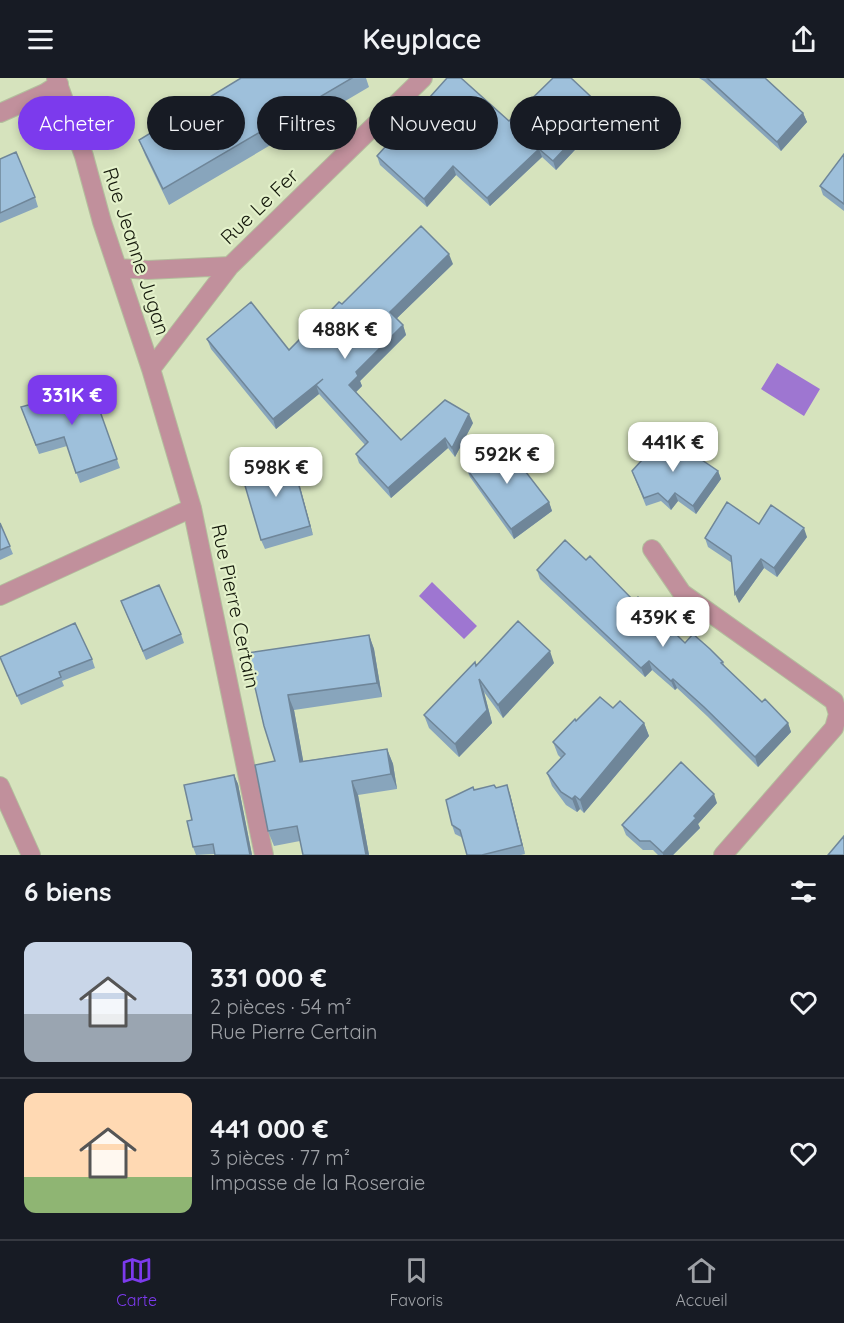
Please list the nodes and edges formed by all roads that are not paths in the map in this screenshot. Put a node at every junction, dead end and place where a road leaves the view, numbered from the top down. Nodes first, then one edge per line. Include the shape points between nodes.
1 (423, 78) edge
2 (58, 81) edge
3 (0, 113) edge
4 (230, 266) junction
5 (119, 268) junction
6 (151, 369) junction
7 (192, 508) junction
8 (652, 549) dead end
9 (0, 596) edge
10 (0, 786) edge
11 (31, 855) edge
12 (264, 855) edge
13 (723, 855) edge

1 - 4 street, Rue Le Fer
2 - 3 street via 45,93
2 - 5 street, Rue Jeanne Jugan
4 - 5 street, Rue Le Fer
4 - 6 street, Rue Le Fer
5 - 6 street, Rue Jeanne Jugan
6 - 7 street, Rue Pierre Certain
7 - 9 street
7 - 12 street, Rue Pierre Certain
8 - 13 street via 682,593 834,701 838,714 834,729
10 - 11 street

